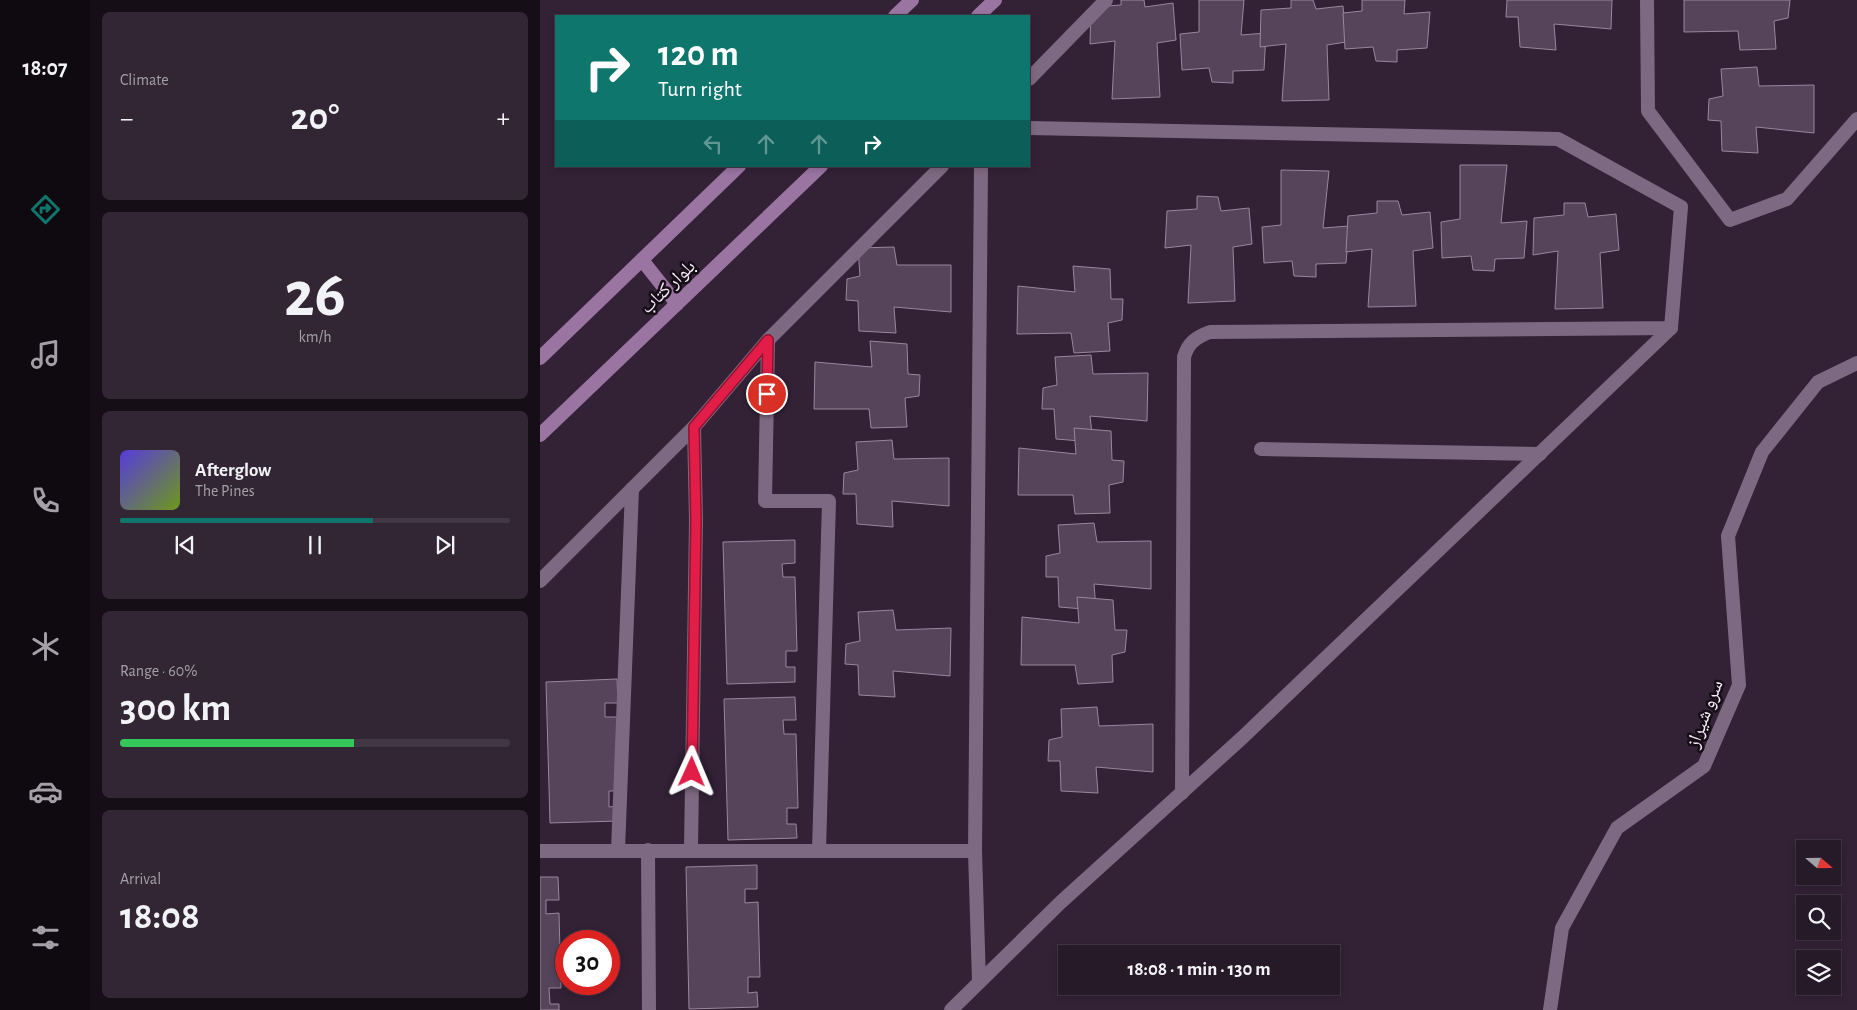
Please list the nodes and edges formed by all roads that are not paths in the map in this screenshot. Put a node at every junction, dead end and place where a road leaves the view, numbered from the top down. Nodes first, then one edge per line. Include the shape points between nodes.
1 (912, 0) edge
2 (996, 0) edge
3 (1106, 0) edge
4 (1647, 0) edge
5 (896, 15) edge
6 (979, 15) edge
7 (1030, 78) edge
8 (1857, 119) edge
9 (1030, 128) edge
10 (738, 167) edge
11 (821, 167) edge
12 (941, 167) edge
13 (981, 167) edge
14 (642, 260) junction
15 (677, 304) junction
16 (1671, 328) junction
17 (768, 340) junction
18 (540, 358) edge
19 (1857, 363) edge
20 (694, 427) junction
21 (540, 435) edge
22 (1261, 449) dead end
23 (1540, 454) junction
24 (632, 489) junction
25 (540, 581) edge
26 (1182, 793) junction
27 (691, 849) junction
28 (618, 850) junction
29 (648, 850) junction
30 (819, 850) junction
31 (540, 851) edge
32 (974, 851) junction
33 (979, 982) junction
34 (649, 1010) edge
35 (951, 1010) edge
36 (1550, 1010) edge

1 - 5 main road
2 - 6 main road
3 - 7 street
4 - 8 street via 1648,112 1730,220 1787,199
9 - 16 street via 1558,139 1681,207
10 - 14 main road, بلوار کتاب
11 - 15 main road, بلوار کتاب
12 - 17 street
13 - 32 street
14 - 15 main road
14 - 18 main road, بلوار کتاب
15 - 21 main road, بلوار کتاب
16 - 23 street
16 - 26 street via 1210,332 1191,342 1184,358
17 - 20 street
17 - 30 street via 765,501 829,501
19 - 36 street, سرو شیراز via 1818,382 1762,452 1728,536 1739,686 1704,766 1617,828 1562,928
20 - 24 street
20 - 27 street via 696,520
22 - 23 street
23 - 26 street
24 - 25 street
24 - 28 street
26 - 33 street via 1061,902
27 - 29 street
27 - 30 street
28 - 29 street
28 - 31 street
29 - 34 street
30 - 32 street
32 - 33 street
33 - 35 street

